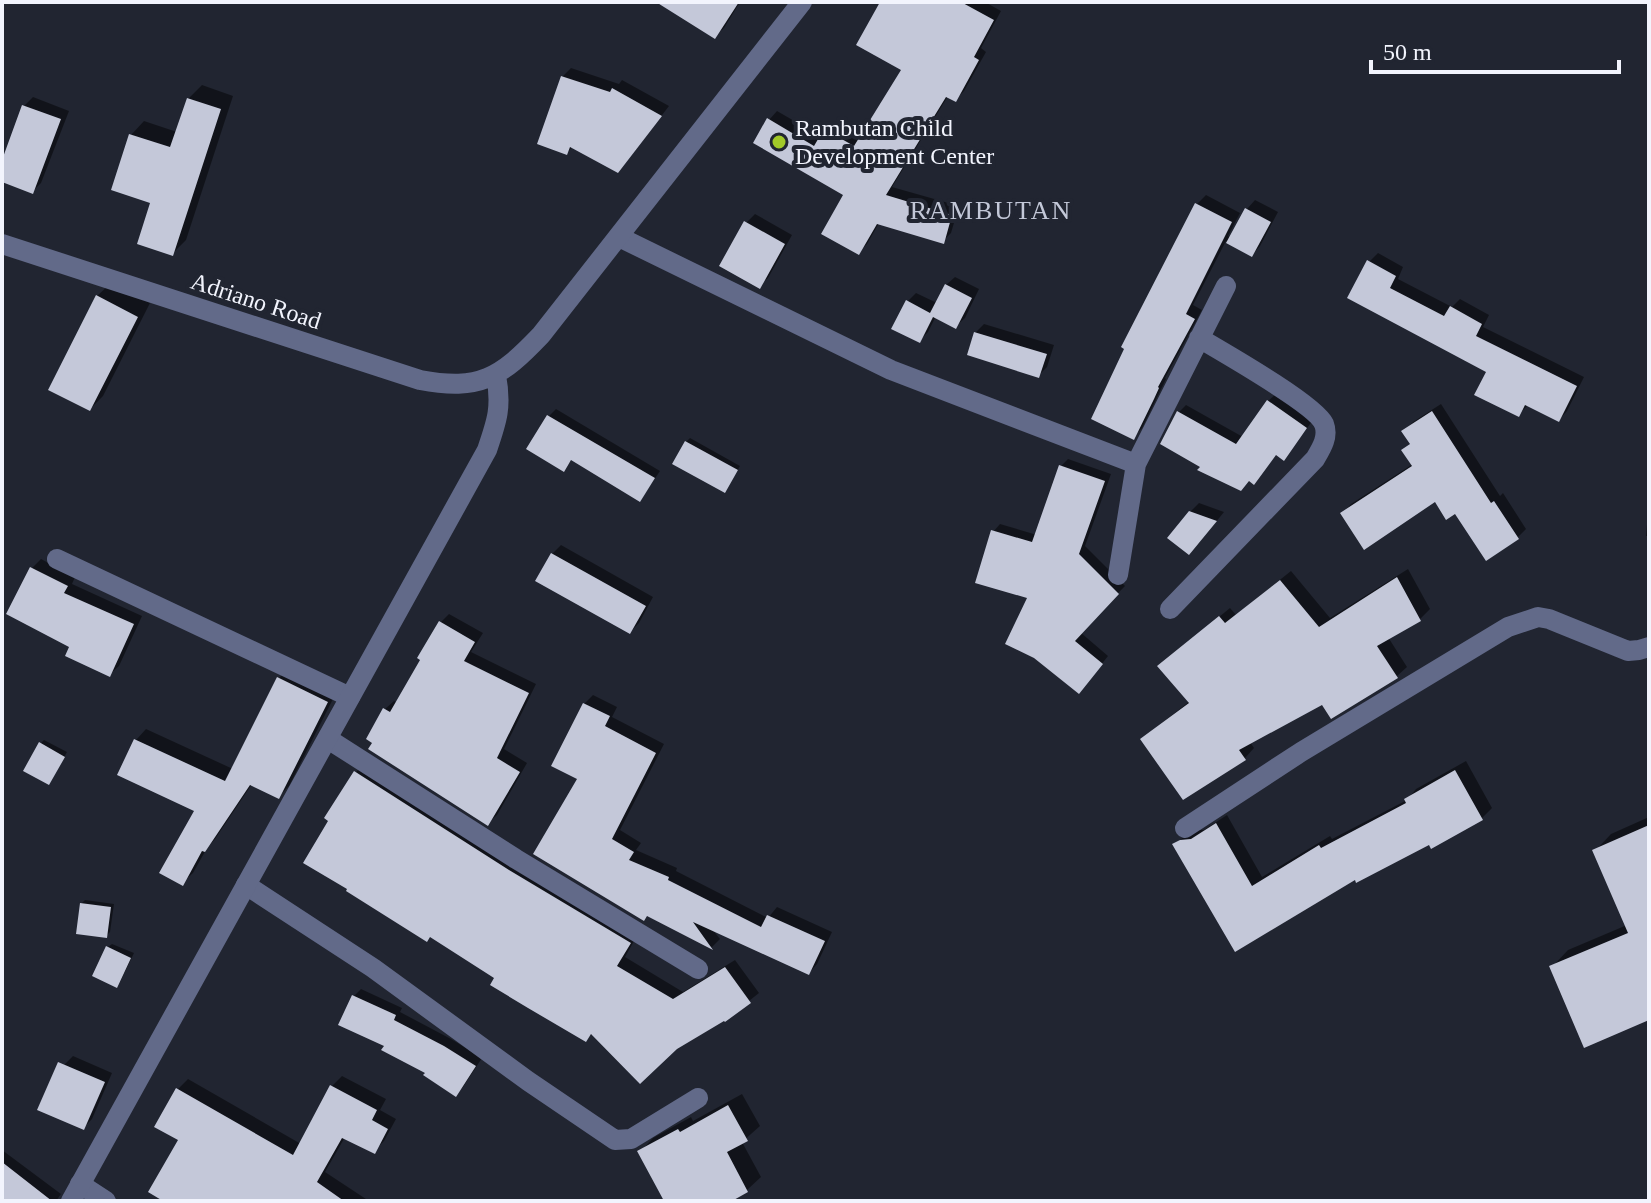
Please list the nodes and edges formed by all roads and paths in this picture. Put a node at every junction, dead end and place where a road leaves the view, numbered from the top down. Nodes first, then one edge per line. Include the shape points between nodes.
1 (802, 2) edge
2 (619, 237) junction
3 (2, 244) edge
4 (1226, 286) dead end
5 (1199, 338) junction
6 (496, 375) junction
7 (1136, 464) junction
8 (57, 559) dead end
9 (1118, 575) dead end
10 (1170, 609) dead end
11 (1649, 647) edge
12 (350, 697) junction
13 (328, 739) junction
14 (1185, 828) dead end
15 (246, 885) junction
16 (698, 969) dead end
17 (698, 1098) dead end
18 (76, 1193) edge
19 (106, 1201) edge

1 - 2 street
2 - 6 street via 541,335
2 - 7 street via 891,370
3 - 6 street, Adriano Road via 420,380 445,385
4 - 5 street
5 - 7 street
5 - 10 street via 1312,411 1326,435 1315,459
6 - 12 street via 497,422 487,450
7 - 9 street
8 - 12 street
11 - 14 street via 1628,651 1549,619 1525,620 1467,650
12 - 13 street
13 - 15 street
13 - 16 street
15 - 17 street via 615,1140 631,1139
15 - 18 street
18 - 19 street

